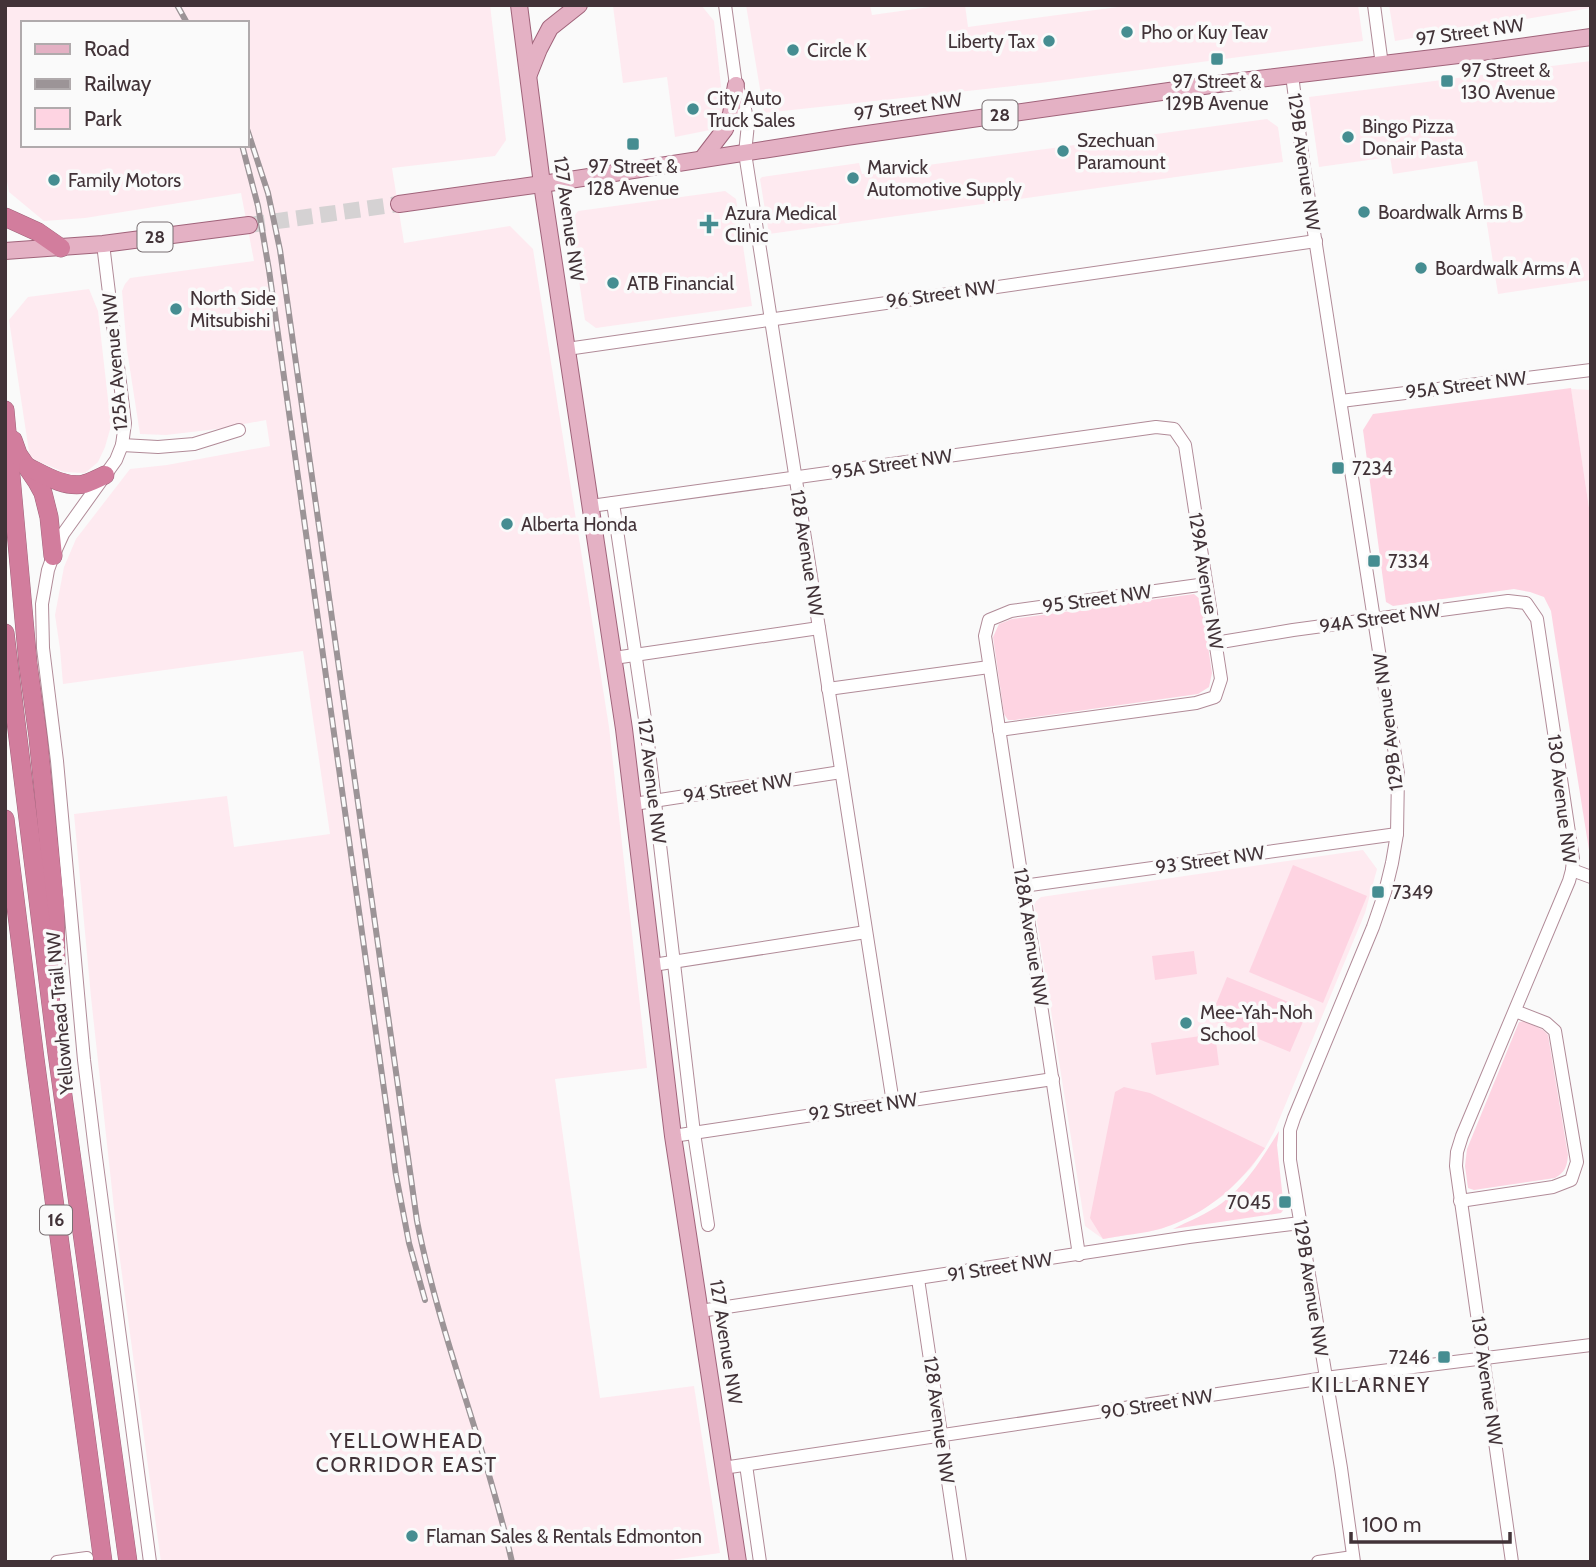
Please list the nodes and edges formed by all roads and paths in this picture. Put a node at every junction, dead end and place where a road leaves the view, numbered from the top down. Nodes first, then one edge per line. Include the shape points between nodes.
1 (579, 5) edge
2 (725, 5) edge
3 (1374, 5) edge
4 (524, 6) edge
5 (1591, 37) edge
6 (1382, 65) junction
7 (1292, 75) junction
8 (528, 77) junction
9 (736, 85) junction
10 (748, 153) junction
11 (702, 159) junction
12 (542, 184) junction
13 (398, 204) tunnel mouth
14 (5, 217) edge
15 (249, 225) tunnel mouth
16 (1316, 241) junction
17 (103, 244) junction
18 (61, 248) junction
19 (5, 251) edge
20 (771, 319) junction
21 (567, 349) junction
22 (1591, 370) edge
23 (1341, 401) junction
24 (6, 415) edge
25 (239, 430) dead end
26 (122, 445) junction
27 (1185, 445) joint
28 (25, 466) junction
29 (106, 475) junction
30 (796, 477) junction
31 (613, 503) junction
32 (591, 506) junction
33 (53, 556) junction
34 (1206, 584) junction
35 (1375, 619) junction
36 (1537, 619) joint
37 (989, 620) joint
38 (819, 628) junction
39 (5, 634) edge
40 (1215, 643) junction
41 (636, 654) junction
42 (614, 658) junction
43 (989, 667) junction
44 (828, 690) junction
45 (999, 730) junction
46 (841, 772) junction
47 (656, 801) junction
48 (634, 804) junction
49 (5, 819) edge
50 (1397, 834) junction
51 (5, 846) edge
52 (1572, 870) junction
53 (12, 877) junction
54 (1591, 877) edge
55 (1023, 886) junction
56 (866, 932) junction
57 (674, 962) junction
58 (653, 965) junction
59 (1515, 1011) junction
60 (57, 1053) junction
61 (1052, 1079) junction
62 (893, 1103) junction
63 (694, 1132) junction
64 (673, 1136) junction
65 (1460, 1201) junction
66 (1300, 1223) junction
67 (708, 1225) dead end
68 (1079, 1255) junction
69 (918, 1279) junction
70 (700, 1311) junction
71 (1591, 1345) edge
72 (1484, 1359) junction
73 (1325, 1378) junction
74 (942, 1436) junction
75 (746, 1465) junction
76 (723, 1468) junction
77 (1353, 1559) edge
78 (95, 1560) edge
79 (57, 1562) edge
80 (128, 1562) edge
81 (150, 1562) edge
82 (738, 1562) edge
83 (760, 1562) edge
84 (960, 1562) edge
85 (1318, 1562) edge
86 (1512, 1562) edge

1 - 8 main road via 550,28
2 - 9 street, 128 Avenue NW
3 - 6 street
4 - 8 main road, 127 Avenue NW
5 - 6 main road, 97 Street NW
6 - 7 main road, 97 Street NW
7 - 10 main road, 97 Street NW / 28
7 - 16 street, 129B Avenue NW
8 - 12 main road, 127 Avenue NW
9 - 10 street, 128 Avenue NW via 748,124
9 - 11 main road via 725,129
10 - 11 main road, 97 Street NW
10 - 20 street, 128 Avenue NW
11 - 12 main road, 97 Street NW
12 - 13 main road, 97 Street NW
12 - 21 main road, 127 Avenue NW
14 - 18 highway
15 - 17 main road, 28
16 - 20 street, 96 Street NW
16 - 23 street, 129B Avenue NW
17 - 18 main road, 28
17 - 26 street, 125A Avenue NW via 125,423
18 - 19 main road
20 - 21 street, 96 Street NW
20 - 30 street, 128 Avenue NW
21 - 32 main road, 127 Avenue NW
22 - 23 street, 95A Street NW
23 - 35 street, 129B Avenue NW
24 - 28 highway
24 - 60 highway via 55,906
25 - 26 street via 194,444
26 - 29 street, 125A Avenue NW
27 - 30 street, 95A Street NW via 1174,429 1156,427
27 - 34 street, 129A Avenue NW
28 - 29 highway via 52,479 82,485
28 - 33 highway via 43,493
29 - 33 street, Yellowhead Trail NW via 63,534
30 - 31 street, 95A Street NW
30 - 38 street, 128 Avenue NW
31 - 32 street, 95A Street NW
31 - 41 street, 127 Avenue NW
32 - 42 main road, 127 Avenue NW
33 - 81 street, Yellowhead Trail NW via 42,604 43,648 84,1060
34 - 37 street, 95 Street NW via 1011,611
34 - 40 street, 129A Avenue NW
35 - 36 street, 94A Street NW via 1508,601 1526,603
35 - 40 street, 94A Street NW
35 - 50 street, 129B Avenue NW via 1398,774
36 - 52 street, 130 Avenue NW
37 - 43 street, 128A Avenue NW via 985,636
38 - 41 street
38 - 44 street, 128 Avenue NW
39 - 60 highway, Yellowhead Trail NW / 16
40 - 45 street, 129A Avenue NW via 1221,680 1215,696 1196,703
41 - 42 street
41 - 47 street, 127 Avenue NW
42 - 48 main road, 127 Avenue NW
43 - 44 street
43 - 45 street, 128A Avenue NW
44 - 46 street, 128 Avenue NW
45 - 55 street, 128A Avenue NW
46 - 47 street, 94 Street NW
46 - 56 street, 128 Avenue NW
47 - 48 street, 94 Street NW
47 - 57 street, 127 Avenue NW
48 - 58 main road, 127 Avenue NW
49 - 53 highway, Yellowhead Trail NW / 16
50 - 55 street, 93 Street NW
50 - 66 street, 129B Avenue NW via 1373,927 1290,1130
51 - 53 highway
52 - 54 street
52 - 59 street, 130 Avenue NW
53 - 78 highway, Yellowhead Trail NW / 16
55 - 61 street, 128A Avenue NW
56 - 57 street
56 - 62 street, 128 Avenue NW
57 - 58 street
57 - 63 street, 127 Avenue NW
58 - 64 main road, 127 Avenue NW
59 - 65 street, 130 Avenue NW via 1457,1152
59 - 65 street via 1555,1031 1577,1162 1571,1180 1553,1187
60 - 80 highway, Yellowhead Trail NW / 16
61 - 62 street, 92 Street NW
61 - 68 street, 128A Avenue NW
62 - 63 street, 92 Street NW
63 - 64 street, 92 Street NW
63 - 67 street, 127 Avenue NW
64 - 70 main road, 127 Avenue NW
65 - 72 street, 130 Avenue NW
66 - 68 street, 91 Street NW
66 - 73 street, 129B Avenue NW
68 - 69 street, 91 Street NW
69 - 70 street, 91 Street NW
69 - 74 street, 128 Avenue NW
70 - 76 main road, 127 Avenue NW
71 - 72 street, 90 Street NW
72 - 73 street, 90 Street NW
72 - 86 street, 130 Avenue NW
73 - 74 street, 90 Street NW
73 - 77 street, 129B Avenue NW
74 - 75 street, 90 Street NW
74 - 84 street, 128 Avenue NW
75 - 76 street, 90 Street NW
75 - 83 street
76 - 82 main road, 127 Avenue NW
77 - 85 street
78 - 79 street

